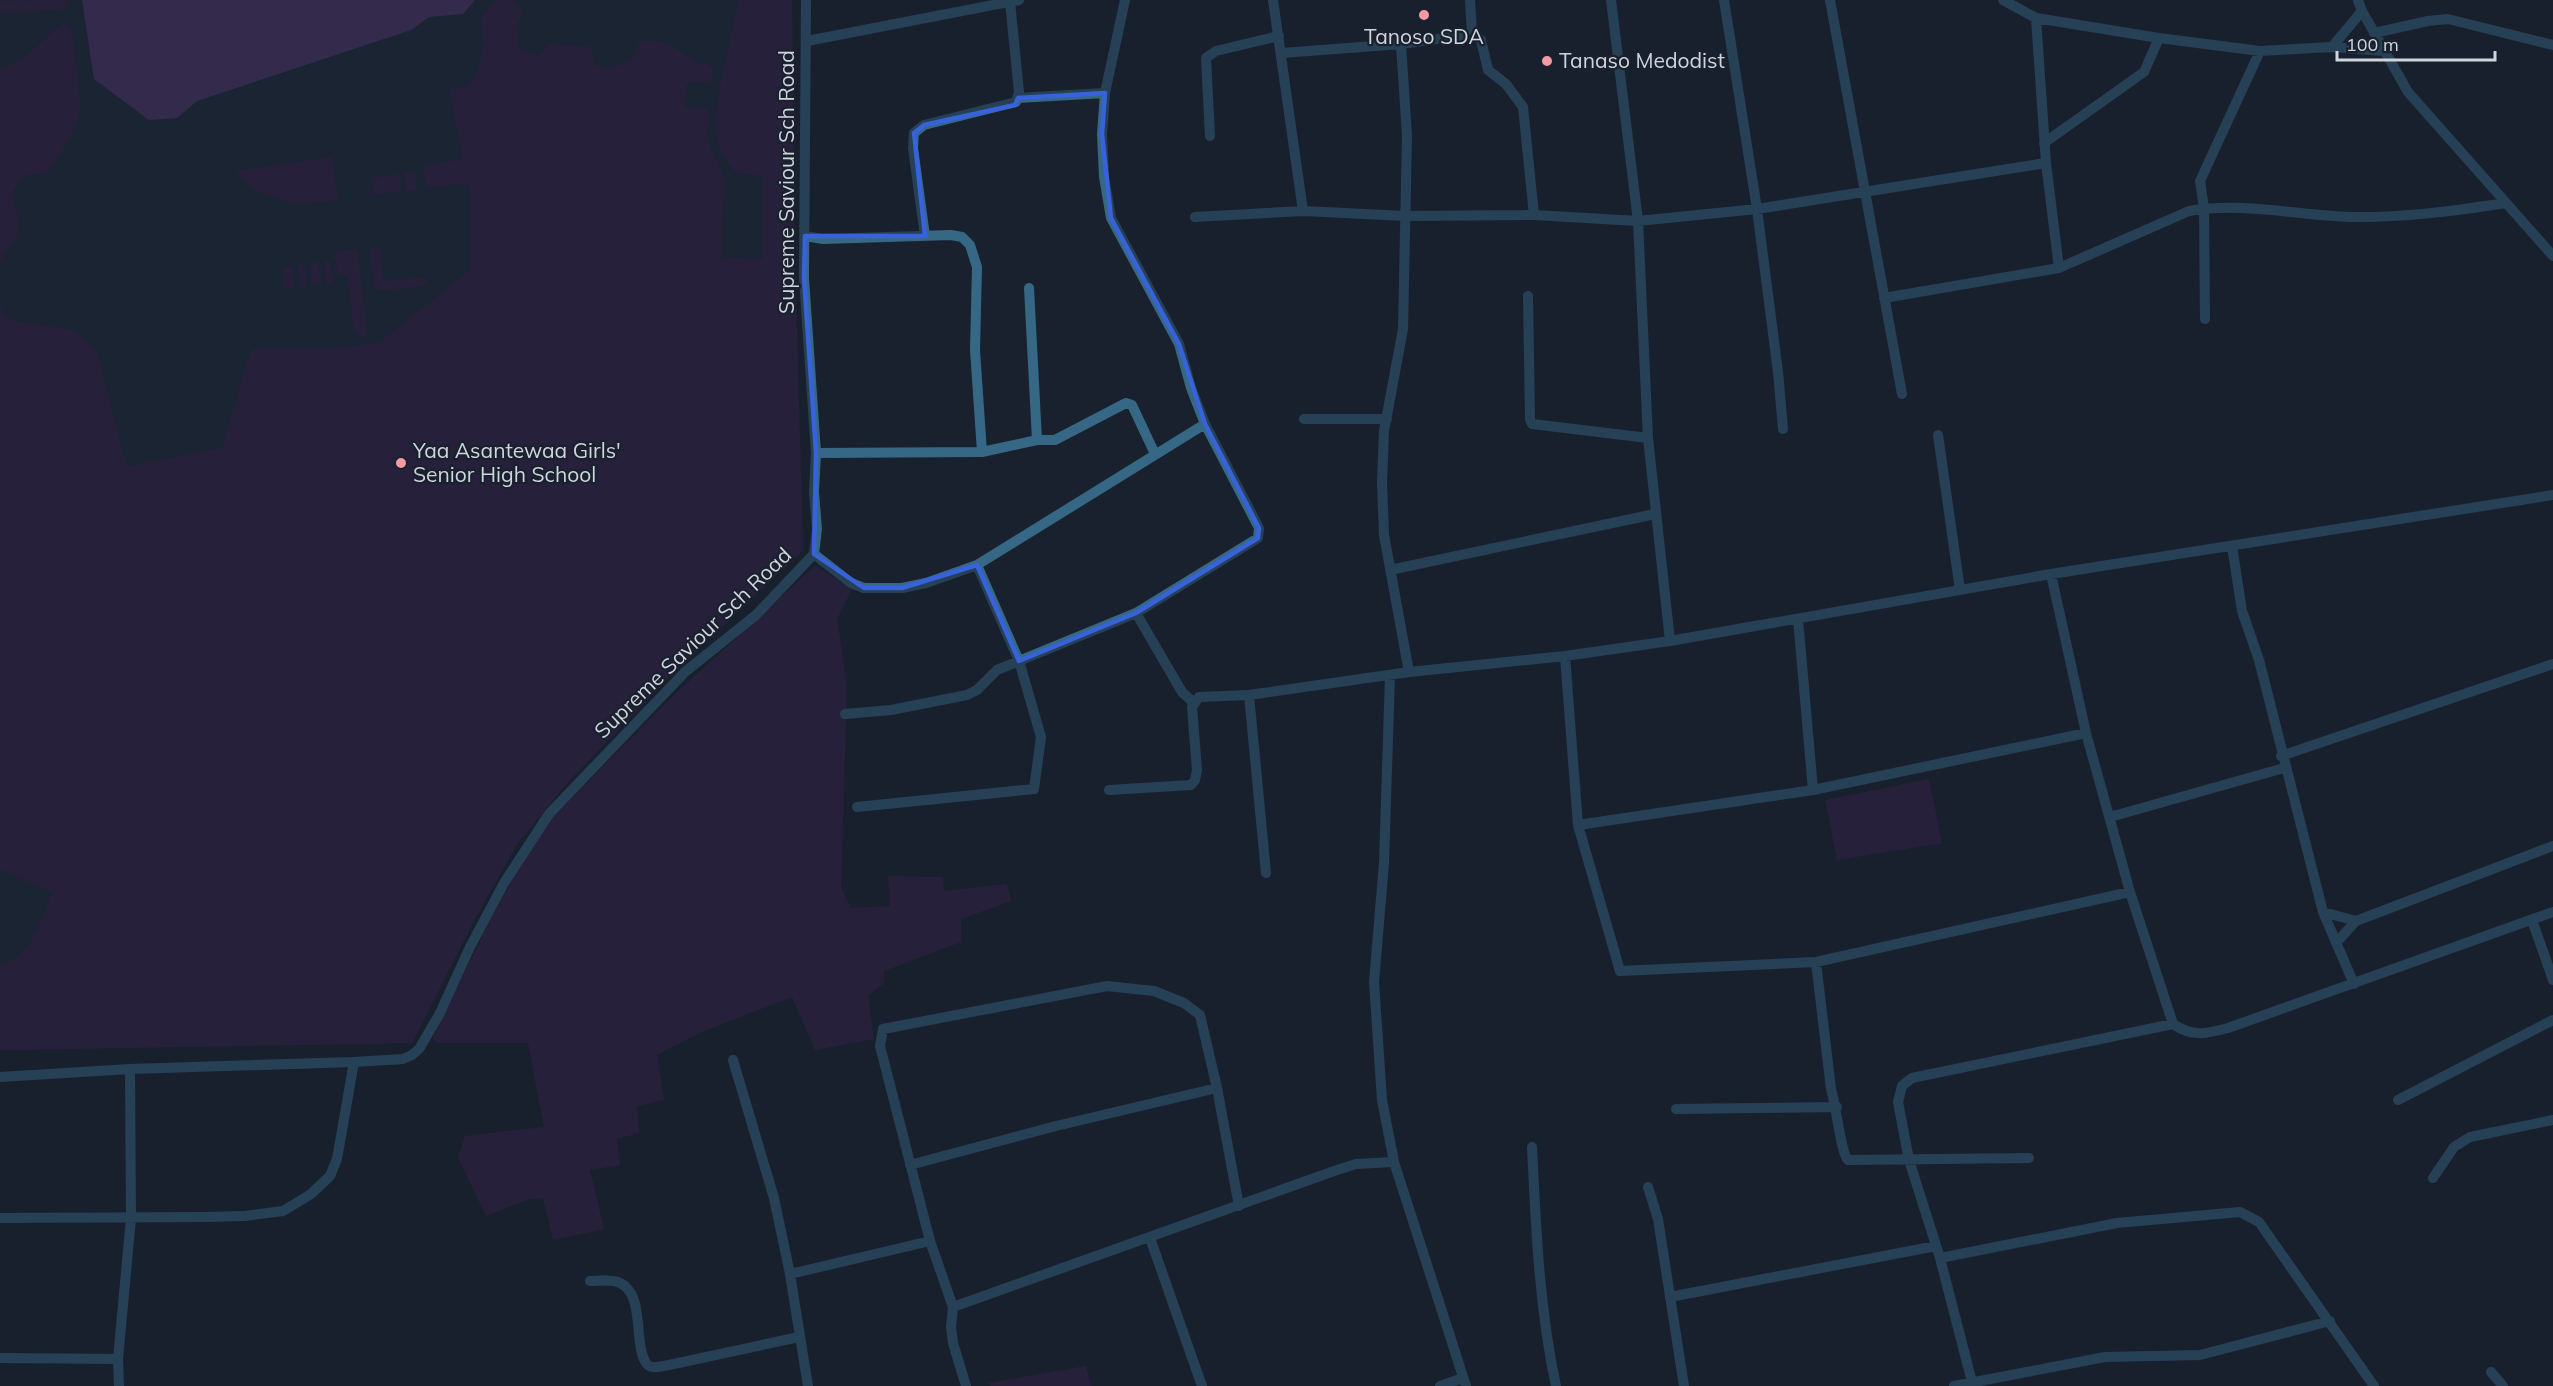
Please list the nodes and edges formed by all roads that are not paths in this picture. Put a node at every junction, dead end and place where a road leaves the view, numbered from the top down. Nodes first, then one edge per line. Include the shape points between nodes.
1 (806, 0) edge
2 (1125, 0) edge
3 (1273, 0) edge
4 (1470, 0) edge
5 (1611, 0) edge
6 (1724, 0) edge
7 (1830, 0) edge
8 (2004, 0) edge
9 (1015, 1) edge
10 (2360, 5) edge
11 (2036, 18) junction
12 (2374, 33) junction
13 (1472, 34) junction
14 (1279, 36) junction
15 (2159, 38) junction
16 (807, 41) junction
17 (1401, 44) junction
18 (2553, 45) edge
19 (2332, 47) junction
20 (2260, 51) junction
21 (2384, 51) junction
22 (1282, 53) junction
23 (1105, 93) junction
24 (1018, 98) junction
25 (1210, 136) dead end
26 (2044, 143) junction
27 (2046, 162) junction
28 (1864, 190) junction
29 (2506, 203) junction
30 (2204, 208) junction
31 (1757, 209) junction
32 (1303, 211) junction
33 (1534, 215) junction
34 (1406, 216) junction
35 (1196, 217) dead end
36 (1638, 221) junction
37 (805, 236) junction
38 (925, 236) junction
39 (2553, 256) edge
40 (2059, 268) junction
41 (1029, 288) dead end
42 (1528, 296) dead end
43 (1884, 298) junction
44 (2205, 319) dead end
45 (1902, 394) dead end
46 (1304, 419) dead end
47 (1387, 419) junction
48 (1205, 424) junction
49 (1782, 429) dead end
50 (1938, 435) dead end
51 (1648, 438) junction
52 (1037, 440) junction
53 (982, 452) junction
54 (816, 453) junction
55 (1155, 454) junction
56 (2553, 495) edge
57 (1655, 514) junction
58 (2232, 546) junction
59 (814, 554) junction
60 (977, 565) junction
61 (1390, 570) junction
62 (2051, 574) junction
63 (1960, 590) junction
64 (1136, 613) junction
65 (1798, 619) junction
66 (1670, 641) junction
67 (1565, 656) junction
68 (1019, 661) junction
69 (2553, 664) edge
70 (1409, 672) junction
71 (1390, 675) junction
72 (1249, 695) junction
73 (1188, 698) junction
74 (845, 714) dead end
75 (2086, 733) junction
76 (2281, 756) junction
77 (2284, 768) junction
78 (1109, 790) dead end
79 (1813, 790) junction
80 (857, 807) dead end
81 (2110, 817) junction
82 (1578, 825) junction
83 (2553, 846) edge
84 (1266, 873) dead end
85 (2130, 892) junction
86 (2323, 912) junction
87 (2553, 912) edge
88 (2532, 920) junction
89 (2356, 921) junction
90 (2336, 943) junction
91 (1816, 962) junction
92 (2553, 980) edge
93 (2354, 984) junction
94 (2553, 1020) edge
95 (2173, 1024) junction
96 (733, 1060) dead end
97 (354, 1062) junction
98 (130, 1069) junction
99 (0, 1077) edge
100 (1217, 1088) junction
101 (2398, 1100) dead end
102 (1837, 1107) junction
103 (1676, 1109) dead end
104 (2553, 1120) edge
105 (1532, 1147) dead end
106 (2029, 1158) dead end
107 (1909, 1160) junction
108 (1394, 1162) junction
109 (910, 1165) junction
110 (2433, 1178) dead end
111 (1648, 1187) dead end
112 (1239, 1206) junction
113 (0, 1218) edge
114 (131, 1218) junction
115 (1150, 1238) junction
116 (930, 1241) junction
117 (1936, 1246) junction
118 (1940, 1258) junction
119 (790, 1274) junction
120 (590, 1281) dead end
121 (1670, 1297) junction
122 (953, 1307) junction
123 (2330, 1321) junction
124 (799, 1337) junction
125 (0, 1358) edge
126 (118, 1359) junction
127 (2491, 1372) dead end
128 (1465, 1382) edge
129 (1973, 1384) edge
130 (119, 1386) edge
131 (808, 1386) edge
132 (966, 1386) edge
133 (1202, 1386) edge
134 (1440, 1386) edge
135 (1556, 1386) edge
136 (1684, 1386) edge
137 (1954, 1386) edge
138 (2374, 1386) edge
139 (2503, 1386) edge

1 - 16 street, Supreme Saviour Sch Road
2 - 23 street
3 - 14 street
4 - 13 street
5 - 36 street
6 - 31 street
7 - 28 street
8 - 11 street
9 - 16 street
9 - 24 street
10 - 12 street
10 - 19 street
11 - 15 street
11 - 26 street
12 - 18 street via 2448,20
12 - 21 street
13 - 17 street
13 - 33 street via 1481,40 1488,70 1506,84 1523,107
14 - 22 street
14 - 25 street via 1216,51 1206,58
15 - 20 street
15 - 26 street via 2144,72
16 - 37 street, Supreme Saviour Sch Road
17 - 22 street
17 - 34 street via 1407,136
19 - 20 street
19 - 21 street
20 - 30 street via 2203,169 2200,181
21 - 29 street via 2408,92
22 - 32 street
23 - 24 street
23 - 48 street via 1101,135 1111,218 1179,344
24 - 38 street via 1012,106 924,125 914,133
26 - 27 street
27 - 28 street
27 - 40 street
28 - 31 street
28 - 43 street
29 - 30 street via 2433,214 2358,217
29 - 39 street
30 - 40 street
30 - 44 street
31 - 36 street
31 - 49 street
32 - 34 street
32 - 35 street
33 - 34 street
33 - 36 street
34 - 47 street via 1403,328
36 - 51 street
37 - 38 street
37 - 54 street, Supreme Saviour Sch Road via 804,278
38 - 53 street via 962,237 974,255
40 - 43 street
41 - 52 street
42 - 51 street via 1532,424
43 - 45 street
46 - 47 street
47 - 61 street via 1382,482
48 - 55 street
48 - 64 street via 1259,528 1258,538
50 - 63 street
51 - 57 street
52 - 53 street
52 - 55 street via 1055,440 1126,403 1136,412
53 - 54 street
54 - 59 street, Supreme Saviour Sch Road
55 - 60 street
56 - 58 street
57 - 61 street
57 - 66 street
58 - 62 street
58 - 76 street via 2242,611 2259,660
59 - 60 street via 851,584 864,588 902,588
59 - 97 street, Supreme Saviour Sch Road via 756,615 685,672 549,814 504,883 420,1049 403,1059
60 - 68 street
61 - 70 street
62 - 63 street
62 - 75 street
63 - 65 street
64 - 68 street
64 - 73 street
65 - 66 street
65 - 79 street
66 - 67 street
67 - 70 street
67 - 82 street
68 - 74 street via 997,670 967,695 891,710
68 - 80 street via 1041,738 1034,789
69 - 76 street
70 - 71 street
71 - 72 street
71 - 108 street via 1384,864 1374,982 1382,1100
72 - 73 street
72 - 84 street
73 - 78 street via 1196,780 1191,785
75 - 79 street
75 - 81 street
76 - 77 street
77 - 81 street
77 - 86 street
79 - 82 street
81 - 85 street
82 - 91 street via 1620,971
83 - 89 street
85 - 91 street
85 - 95 street
86 - 89 street
86 - 90 street
87 - 88 street
88 - 92 street
88 - 93 street
89 - 90 street
90 - 93 street
91 - 102 street via 1831,1089
93 - 95 street via 2202,1035 2186,1033
94 - 101 street
95 - 107 street via 1912,1078 1902,1086 1898,1102
96 - 119 street via 774,1198
97 - 98 street, Supreme Saviour Sch Road
97 - 114 street via 337,1159 330,1176 311,1194 283,1211 246,1216
98 - 99 street, Supreme Saviour Sch Road
98 - 114 street
100 - 109 street
100 - 109 street via 1200,1015 1184,1003 1154,991 1107,986 894,1024 883,1029 879,1046
100 - 112 street
102 - 103 street
102 - 107 street via 1842,1150 1848,1160
104 - 110 street via 2470,1137 2454,1147
105 - 135 street via 1540,1289
106 - 107 street
107 - 117 street
108 - 112 street via 1346,1167
108 - 128 street
109 - 116 street
111 - 121 street via 1658,1219
112 - 115 street
113 - 114 street
114 - 126 street
115 - 122 street
115 - 133 street
116 - 119 street
116 - 122 street
117 - 118 street
117 - 121 street
118 - 123 street via 2117,1223 2240,1212 2259,1222
118 - 129 street
119 - 124 street
120 - 124 street via 620,1282 627,1288 637,1311 643,1353 650,1366
121 - 136 street
122 - 132 street via 953,1343
123 - 129 street via 2200,1355 2105,1356
123 - 138 street
124 - 131 street
125 - 126 street
126 - 130 street
127 - 139 street
128 - 134 street
129 - 137 street

